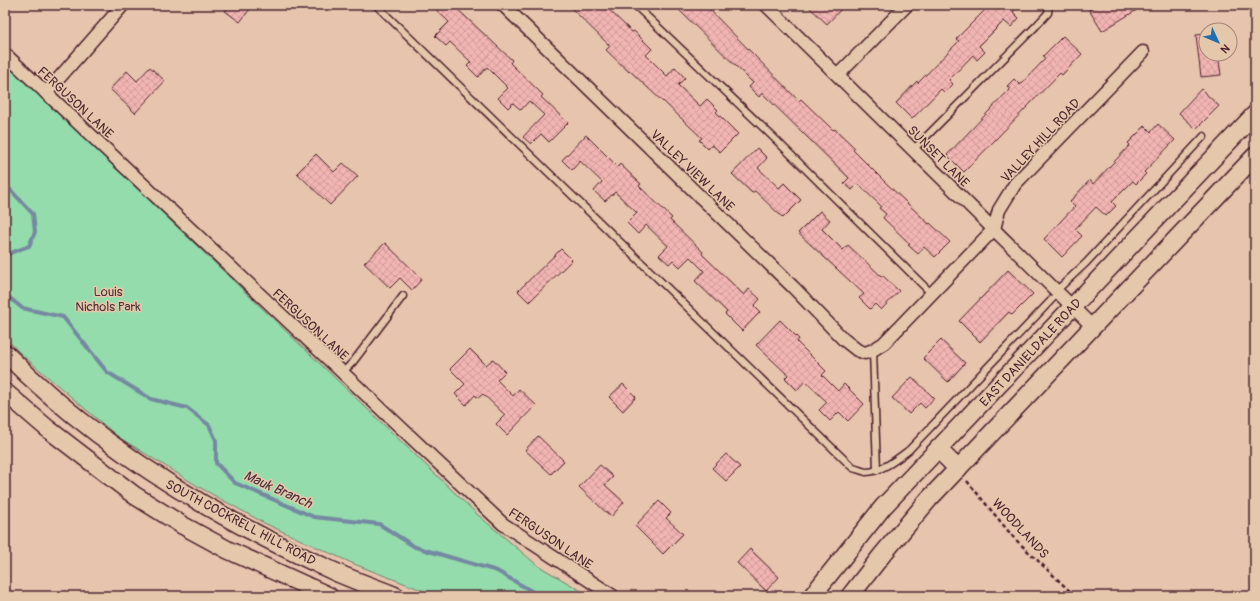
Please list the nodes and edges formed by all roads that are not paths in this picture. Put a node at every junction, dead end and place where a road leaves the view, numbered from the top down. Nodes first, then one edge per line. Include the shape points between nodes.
1 (123, 5) edge
2 (376, 5) edge
3 (503, 5) edge
4 (635, 5) edge
5 (907, 5) edge
6 (1049, 5) edge
7 (770, 6) edge
8 (1143, 52) dead end
9 (5, 54) edge
10 (838, 75) junction
11 (46, 93) junction
12 (1255, 114) edge
13 (1204, 136) dead end
14 (913, 150) junction
15 (1255, 156) edge
16 (994, 229) junction
17 (1057, 292) junction
18 (932, 294) junction
19 (403, 296) dead end
20 (1072, 307) junction
21 (1093, 327) junction
22 (869, 351) junction
23 (7, 359) edge
24 (342, 373) junction
25 (5, 392) edge
26 (938, 449) junction
27 (958, 469) junction
28 (877, 470) junction
29 (364, 590) edge
30 (329, 596) edge
31 (396, 596) edge
32 (613, 596) edge
33 (812, 596) edge
34 (850, 596) edge

1 - 11 street
2 - 28 lane via 846,463 866,472
3 - 22 street, VALLEY VIEW LANE via 844,339 857,350
4 - 18 lane
5 - 10 street
6 - 14 lane via 1048,13 1036,26
7 - 10 street, SUNSET LANE
8 - 16 street, VALLEY HILL ROAD via 1015,184 999,210
9 - 11 street, FERGUSON LANE
10 - 14 street, SUNSET LANE
11 - 24 street, FERGUSON LANE
12 - 20 main road, EAST DANIELDALE ROAD
13 - 17 lane
14 - 16 street, SUNSET LANE
15 - 21 main road
16 - 17 street, SUNSET LANE
16 - 18 street, VALLEY HILL ROAD
17 - 20 street, SUNSET LANE
17 - 28 lane via 908,450
18 - 22 street, VALLEY HILL ROAD via 884,343
19 - 24 lane
20 - 21 street, SUNSET LANE
20 - 26 main road, EAST DANIELDALE ROAD
21 - 27 main road
22 - 28 lane
23 - 29 main road, SOUTH COCKRELL HILL ROAD via 94,432 162,479 220,514 332,570
24 - 32 street, FERGUSON LANE via 503,524
25 - 30 main road, SOUTH COCKRELL HILL ROAD via 48,429 134,495 228,550
26 - 27 main road
26 - 33 main road, EAST DANIELDALE ROAD via 883,507
27 - 34 main road via 885,551
29 - 31 main road, SOUTH COCKRELL HILL ROAD

